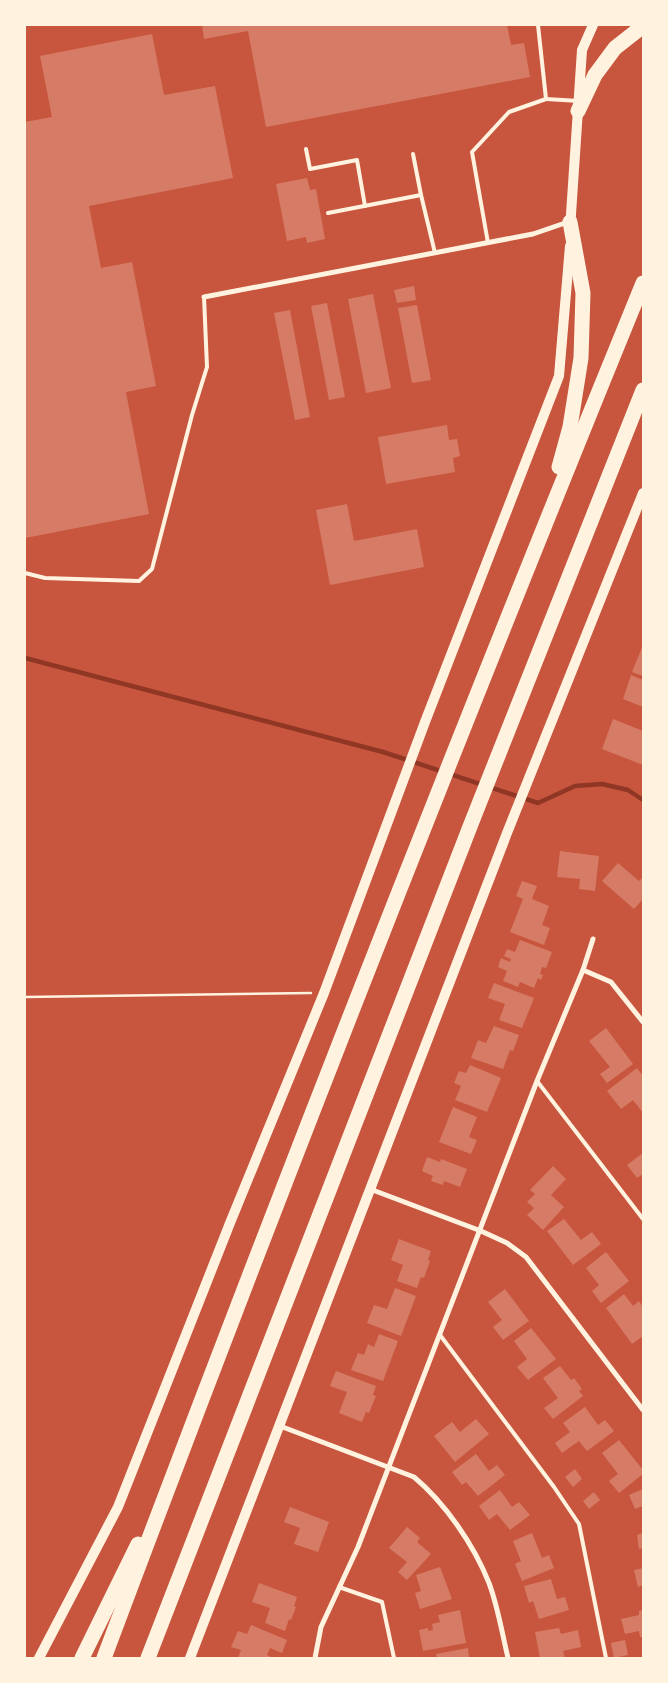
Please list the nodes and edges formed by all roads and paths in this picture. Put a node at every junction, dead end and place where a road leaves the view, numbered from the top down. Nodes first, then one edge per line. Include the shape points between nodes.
1 (538, 25) edge
2 (593, 25) edge
3 (643, 26) edge
4 (546, 100) junction
5 (579, 106) junction
6 (306, 149) dead end
7 (412, 154) dead end
8 (421, 195) junction
9 (365, 206) junction
10 (328, 213) dead end
11 (570, 222) junction
12 (488, 243) junction
13 (435, 253) junction
14 (643, 283) edge
15 (204, 296) joint
16 (643, 390) edge
17 (643, 493) edge
18 (545, 523) junction
19 (25, 573) edge
20 (594, 939) dead end
21 (583, 970) junction
22 (324, 993) junction
23 (25, 997) edge
24 (643, 1022) edge
25 (537, 1081) junction
26 (370, 1189) junction
27 (643, 1219) edge
28 (481, 1231) junction
29 (440, 1336) junction
30 (643, 1410) edge
31 (280, 1426) junction
32 (179, 1460) junction
33 (388, 1467) junction
34 (339, 1587) junction
35 (39, 1658) edge
36 (82, 1658) edge
37 (104, 1658) edge
38 (148, 1658) edge
39 (190, 1658) edge
40 (315, 1658) edge
41 (394, 1658) edge
42 (508, 1658) edge
43 (606, 1658) edge

1 - 4 lane
2 - 5 main road via 582,50
3 - 5 highway via 615,48 595,75
4 - 5 lane
4 - 12 lane via 509,112 472,152
5 - 11 main road
6 - 9 lane via 310,169 357,160
7 - 8 lane
8 - 9 lane
8 - 13 lane
9 - 10 lane
11 - 12 street
11 - 18 highway via 583,293 581,358 570,427
11 - 22 main road via 559,376
12 - 13 street
13 - 15 street
14 - 18 highway
15 - 19 lane via 207,367 152,569 139,581 45,578
16 - 38 highway
17 - 26 main road via 534,764
18 - 32 highway via 430,810
20 - 21 street
21 - 24 street via 611,982
21 - 25 street
22 - 23 path
22 - 35 main road via 118,1507
25 - 27 lane
25 - 28 street
26 - 28 street
26 - 31 main road
28 - 29 street
28 - 30 street via 507,1243 526,1257
29 - 33 street
29 - 43 lane via 579,1524
31 - 33 street
31 - 39 main road
32 - 36 highway
32 - 37 highway
33 - 34 street
33 - 42 street via 414,1477 429,1490 470,1546 489,1583
34 - 40 street via 321,1627
34 - 41 lane via 382,1602

